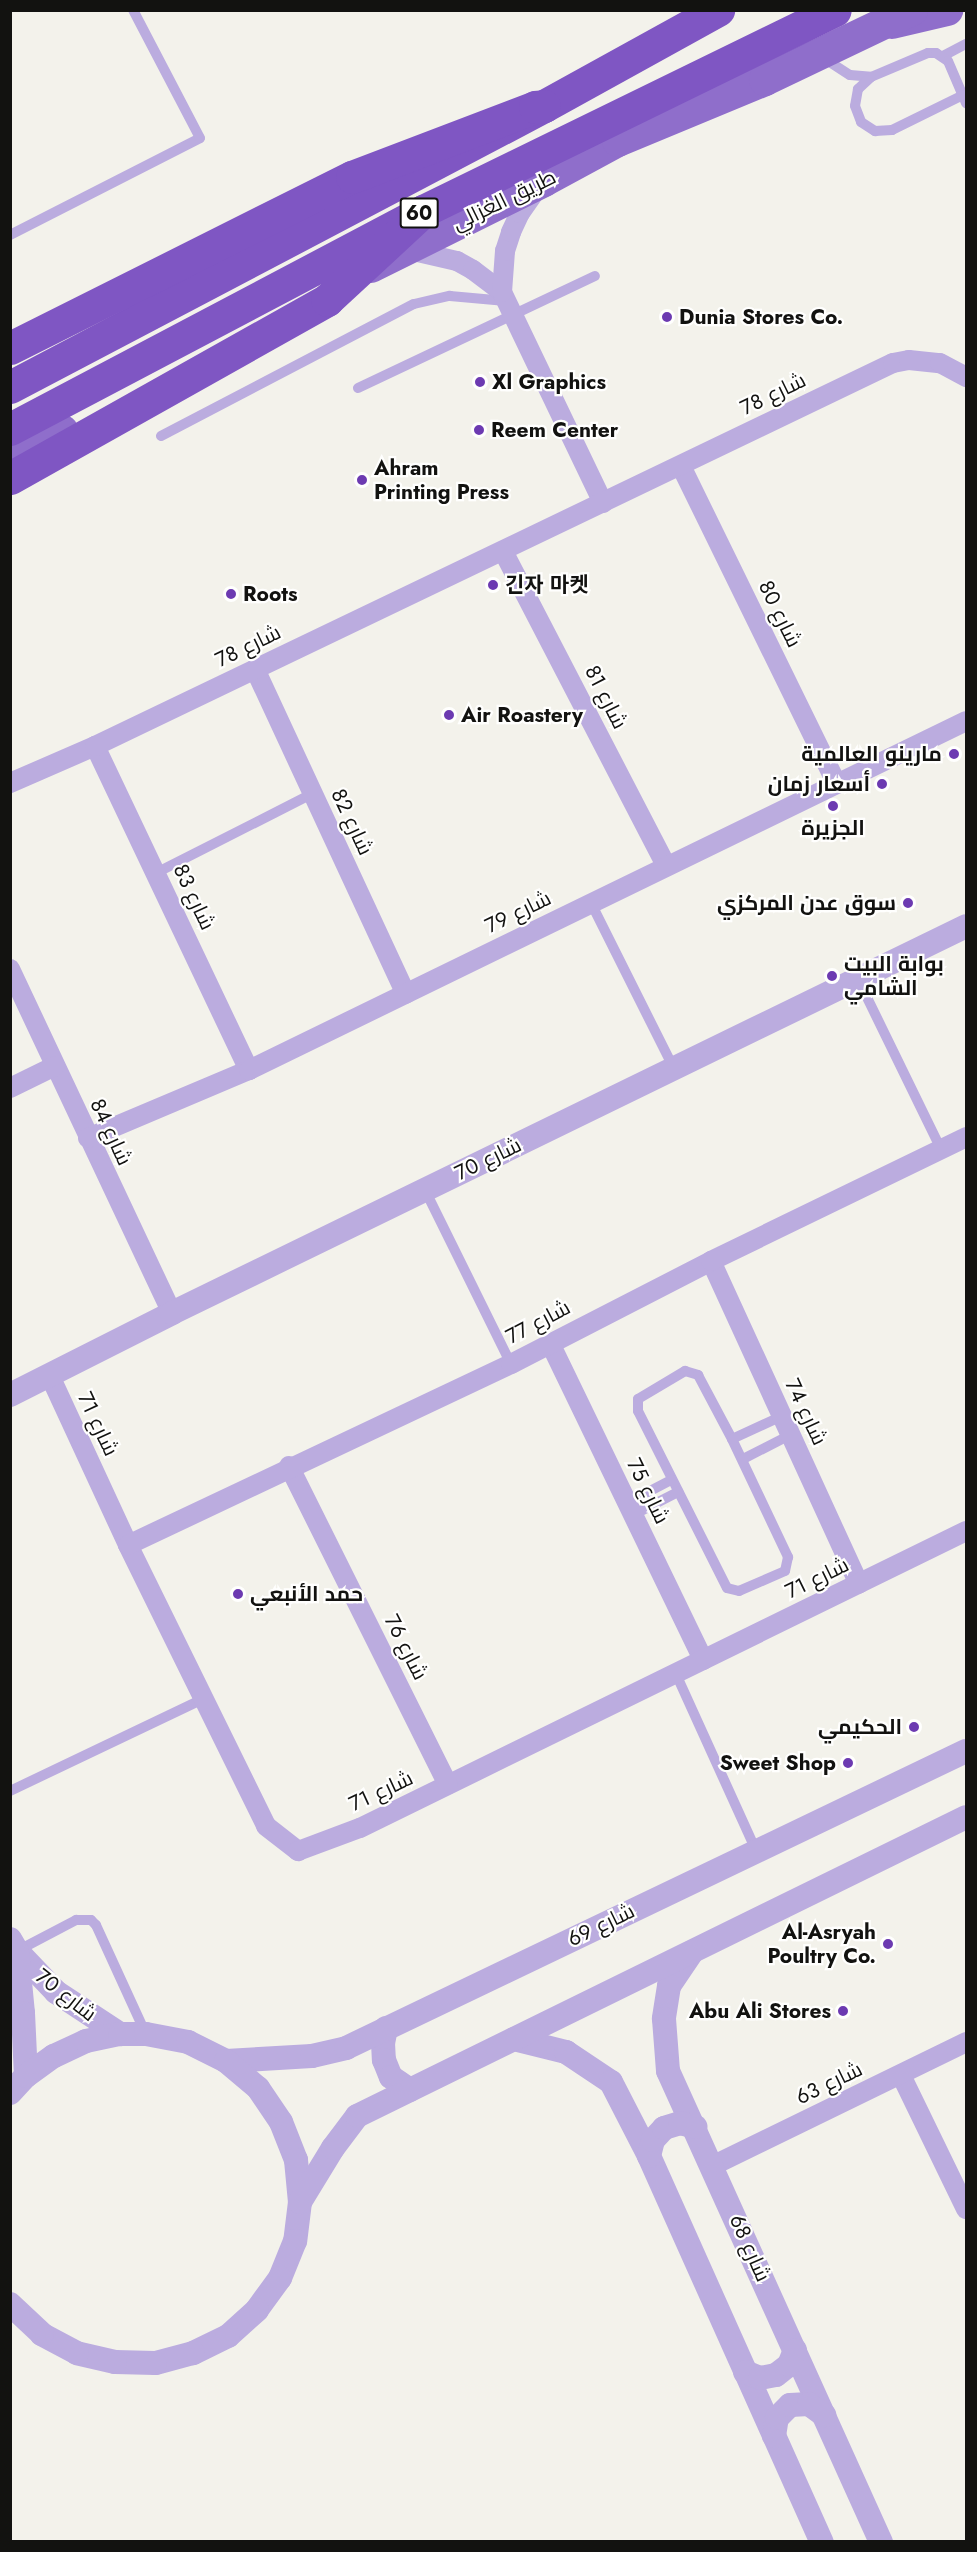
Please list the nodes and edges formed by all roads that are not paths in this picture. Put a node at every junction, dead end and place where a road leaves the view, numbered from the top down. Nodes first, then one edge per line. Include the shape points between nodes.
1 (133, 10) edge
2 (688, 10) edge
3 (718, 10) edge
4 (835, 10) edge
5 (947, 10) edge
6 (898, 18) edge
7 (966, 44) edge
8 (819, 55) junction
9 (943, 56) junction
10 (871, 77) junction
11 (965, 99) edge
12 (544, 106) junction
13 (544, 181) junction
14 (423, 211) junction
15 (10, 236) edge
16 (403, 249) junction
17 (595, 276) dead end
18 (507, 303) junction
19 (10, 348) edge
20 (10, 371) edge
21 (966, 377) edge
22 (10, 387) edge
23 (358, 388) dead end
24 (10, 429) edge
25 (161, 436) dead end
26 (10, 458) edge
27 (681, 466) junction
28 (10, 477) edge
29 (603, 502) junction
30 (503, 551) junction
31 (255, 669) junction
32 (966, 721) edge
33 (94, 746) junction
34 (10, 783) edge
35 (837, 784) junction
36 (312, 794) junction
37 (666, 866) junction
38 (156, 873) junction
39 (591, 903) junction
40 (966, 926) edge
41 (10, 969) edge
42 (858, 979) junction
43 (406, 994) junction
44 (55, 1066) junction
45 (674, 1069) junction
46 (249, 1070) junction
47 (10, 1088) edge
48 (966, 1137) edge
49 (88, 1138) junction
50 (941, 1149) junction
51 (425, 1190) junction
52 (711, 1260) junction
53 (171, 1313) junction
54 (549, 1343) junction
55 (511, 1364) junction
56 (50, 1376) junction
57 (10, 1395) edge
58 (782, 1416) junction
59 (790, 1435) junction
60 (732, 1438) junction
61 (743, 1459) junction
62 (289, 1466) junction
63 (671, 1480) junction
64 (678, 1492) junction
65 (630, 1509) junction
66 (966, 1531) edge
67 (128, 1545) junction
68 (859, 1584) junction
69 (703, 1660) junction
70 (676, 1674) junction
71 (203, 1699) junction
72 (966, 1751) edge
73 (448, 1785) junction
74 (10, 1791) edge
75 (966, 1817) edge
76 (756, 1850) junction
77 (14, 1945) edge
78 (692, 1952) junction
79 (386, 2028) junction
80 (120, 2034) junction
81 (146, 2034) junction
82 (514, 2039) junction
83 (966, 2042) edge
84 (226, 2061) junction
85 (901, 2075) junction
86 (18, 2084) edge
87 (410, 2090) junction
88 (696, 2127) junction
89 (649, 2156) junction
90 (712, 2166) junction
91 (300, 2202) junction
92 (966, 2209) edge
93 (10, 2304) edge
94 (10, 2330) edge
95 (42, 2334) junction
96 (795, 2350) junction
97 (745, 2372) junction
98 (824, 2415) junction
99 (774, 2436) junction
100 (822, 2541) edge
101 (881, 2541) edge

1 - 15 lane via 200,138
2 - 20 main road via 457,138
3 - 12 highway, 60
4 - 14 highway, طريق الغزالي / 60
5 - 6 main road, طريق الغزالي
6 - 8 main road, طريق الغزالي
7 - 9 lane
8 - 10 lane via 850,75
8 - 13 main road, طريق الغزالي via 618,141
9 - 10 lane via 928,53
9 - 11 lane
10 - 11 lane via 858,89 855,106 861,122 875,131 892,130
12 - 19 highway, bridge via 352,177
12 - 22 highway, 60, bridge
13 - 16 main road, طريق الغزالي
13 - 18 street via 511,232 505,252
14 - 24 highway, طريق الغزالي / 60, bridge
14 - 28 highway, bridge via 327,300
16 - 18 street via 456,261 480,275
16 - 26 main road, طريق الغزالي
17 - 18 lane
18 - 23 lane
18 - 25 lane via 450,296 414,304
18 - 29 street
21 - 27 street, شارع 78 via 932,362 893,363
27 - 29 street, شارع 78
27 - 35 street, شارع 80
29 - 30 street, شارع 78
30 - 31 street, شارع 78
30 - 37 street, شارع 81
31 - 33 street, شارع 78
31 - 36 street, شارع 82
32 - 35 street, شارع 79
33 - 34 street, شارع 78
33 - 38 street, شارع 83
35 - 37 street, شارع 79
36 - 38 lane
36 - 43 street, شارع 82
37 - 39 street, شارع 79
38 - 46 street, شارع 83
39 - 43 street, شارع 79
39 - 45 lane
40 - 42 street, شارع 70
41 - 44 street, شارع 84
42 - 45 street, شارع 70
42 - 50 lane
43 - 46 street, شارع 79
44 - 47 street
44 - 49 street, شارع 84
45 - 51 street, شارع 70
46 - 49 street, شارع 79
48 - 50 street, شارع 77
49 - 53 street, شارع 84
50 - 52 street, شارع 77
51 - 53 street, شارع 70
51 - 55 lane
52 - 54 street, شارع 77
52 - 58 street, شارع 74
53 - 56 street, شارع 70
54 - 55 street, شارع 77
54 - 65 street, شارع 75
55 - 62 street, شارع 77
56 - 57 street, شارع 70
56 - 67 street, شارع 71
58 - 59 street, شارع 74
58 - 60 lane
59 - 61 lane
59 - 68 street, شارع 74
60 - 61 lane
60 - 63 lane via 698,1375 686,1371 638,1399 638,1412
61 - 64 lane via 788,1557 785,1571 739,1591 727,1588
62 - 67 street, شارع 77
62 - 73 street, شارع 76
63 - 64 lane
63 - 65 lane
64 - 65 lane
65 - 69 street, شارع 75
66 - 68 street, شارع 71
67 - 71 street, شارع 71
68 - 69 street, شارع 71
69 - 70 street, شارع 71
70 - 73 street, شارع 71
70 - 76 lane
71 - 73 street, شارع 71 via 266,1826 298,1851 360,1828
71 - 74 lane
72 - 76 street, شارع 69
75 - 78 street
76 - 79 street, شارع 69
77 - 80 street, شارع 70 via 56,1992
77 - 81 lane via 76,1920 91,1920
77 - 86 street, شارع 70 via 23,2013
78 - 82 street
78 - 88 street, شارع 68 via 669,1986 664,2019 668,2071
79 - 84 street, شارع 69 via 346,2048 312,2056
79 - 87 street via 384,2060 392,2077
80 - 81 street
80 - 86 street via 86,2041 54,2056
81 - 84 street via 188,2042
82 - 87 street
82 - 89 street via 567,2052 611,2082
83 - 85 street, شارع 63
84 - 91 street via 258,2088 281,2122 296,2160
85 - 90 street, شارع 63
85 - 92 street
87 - 91 street via 357,2116
88 - 89 street via 680,2123 664,2128 653,2140
88 - 90 street, شارع 68
89 - 97 street
90 - 96 street, شارع 68
91 - 95 street via 295,2241 280,2278 257,2310 228,2336 193,2354 155,2363 115,2362 77,2353
93 - 95 street
94 - 95 street
96 - 97 street via 789,2365 776,2375 760,2378
96 - 98 street, شارع 68
97 - 99 street
98 - 99 street via 809,2404 790,2405 777,2418
98 - 101 street, شارع 68
99 - 100 street

